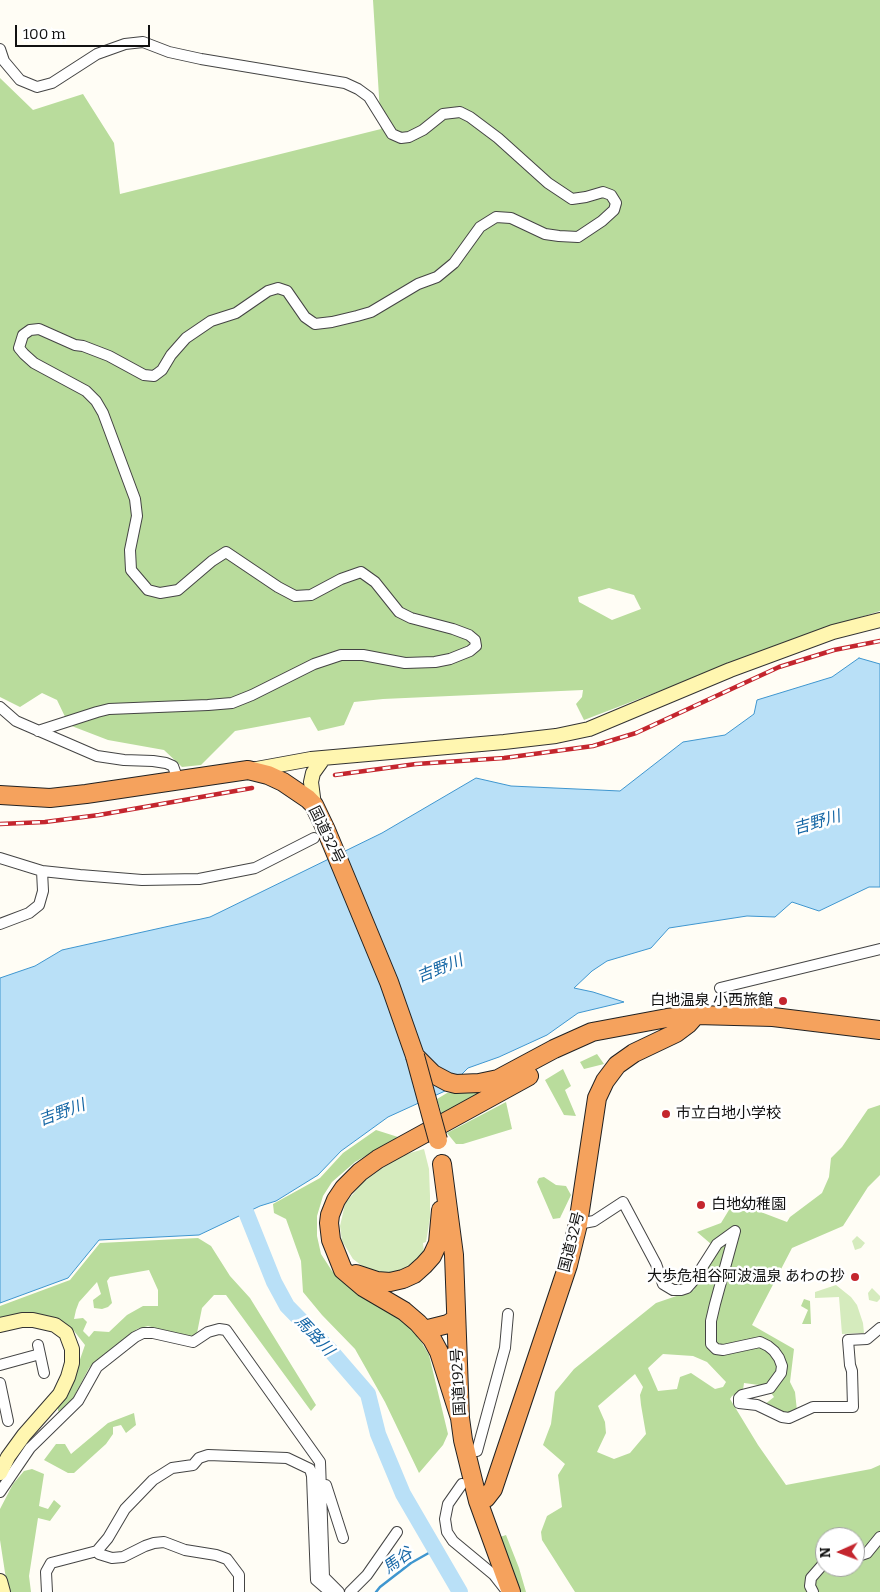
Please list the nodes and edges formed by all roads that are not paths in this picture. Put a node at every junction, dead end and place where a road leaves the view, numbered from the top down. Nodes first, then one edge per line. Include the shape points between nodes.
1 (0, 49) edge
2 (880, 620) edge
3 (0, 707) edge
4 (38, 731) junction
5 (323, 759) junction
6 (248, 770) junction
7 (178, 780) junction
8 (0, 795) edge
9 (314, 805) junction
10 (314, 838) dead end
11 (0, 858) edge
12 (42, 871) junction
13 (0, 924) edge
14 (880, 949) edge
15 (720, 988) dead end
16 (696, 1015) junction
17 (625, 1026) junction
18 (880, 1030) edge
19 (415, 1056) junction
20 (442, 1164) junction
21 (578, 1224) junction
22 (340, 1262) junction
23 (508, 1314) dead end
24 (456, 1319) junction
25 (0, 1325) edge
26 (880, 1328) edge
27 (424, 1330) junction
28 (0, 1365) edge
29 (44, 1373) dead end
30 (0, 1384) edge
31 (460, 1418) junction
32 (8, 1421) dead end
33 (477, 1451) dead end
34 (320, 1462) junction
35 (0, 1473) edge
36 (462, 1484) dead end
37 (0, 1492) edge
38 (478, 1501) junction
39 (397, 1532) dead end
40 (880, 1537) edge
41 (343, 1538) dead end
42 (97, 1551) junction
43 (865, 1554) edge
44 (815, 1572) edge
45 (0, 1581) edge
46 (3, 1592) edge
47 (47, 1592) edge
48 (239, 1592) edge
49 (330, 1592) edge
50 (339, 1592) edge
51 (350, 1592) edge
52 (507, 1592) edge
53 (511, 1592) edge
54 (813, 1592) edge

1 - 4 street via 4,61 20,80 36,87 52,83 98,54 125,44 143,42 177,54 345,83 369,97 392,134 400,138 423,130 443,114 460,112 498,138 548,183 572,199 603,192 611,195 616,203 614,210 578,237 545,234 511,218 496,218 480,228 454,263 437,277 418,284 372,312 357,316 315,324 305,317 287,291 278,288 268,291 236,313 210,322 186,338 154,376 144,375 109,356 39,329 23,335 19,348 24,354 34,363 86,391 103,413 137,516 130,550 131,570 148,590 160,593 178,590 226,552 295,596 311,595 341,578 361,572 375,582 399,612 469,635 476,646 435,662 405,663 363,655 341,655 314,664 232,703 109,709
2 - 5 street via 833,632 730,670 589,729 556,736
3 - 4 street via 16,721
4 - 7 street via 98,756 166,763 174,766
5 - 6 street
5 - 9 street via 314,773 311,786
6 - 7 highway, 国道32号
6 - 9 highway, 国道32号 via 283,782
7 - 8 highway, 国道32号 via 50,798
9 - 19 highway, 国道32号 via 386,974
10 - 12 street via 254,868 200,879 142,880
11 - 12 street
12 - 13 street via 43,891 39,905 30,913
14 - 15 street
16 - 17 highway, 国道32号
16 - 18 highway, 国道32号 via 773,1017
16 - 21 highway, 国道32号 via 676,1033 617,1065 604,1081 597,1098
17 - 19 highway, 国道32号 via 592,1032 498,1079 465,1085 448,1082 433,1074
17 - 22 highway, 国道32号 via 592,1041 360,1172 340,1193 330,1215 331,1240
19 - 20 highway, 国道32号, bridge
20 - 22 highway, 国道32号 via 438,1243 424,1265 403,1279 377,1282 356,1274
20 - 24 highway, 国道192号 via 454,1255
21 - 26 street via 594,1221 623,1202 663,1284 673,1290 687,1288 717,1244 736,1231 711,1322 711,1344 723,1350 760,1342 774,1351 782,1366 781,1374 770,1388 742,1395 739,1403 757,1405 789,1418 813,1407 854,1407 848,1340 867,1339
21 - 38 highway, 国道32号 via 568,1265 493,1489 486,1498
22 - 27 highway, 国道32号 via 351,1278 404,1311
23 - 33 street via 505,1348
24 - 27 highway
24 - 31 highway, 国道192号
25 - 35 street via 28,1320 55,1325 66,1333 72,1349 72,1363 60,1394 24,1435
27 - 31 highway, 国道32号 via 439,1352
28 - 29 street via 39,1349
30 - 32 street
31 - 38 highway, 国道192号
34 - 37 street via 226,1330 219,1328 193,1342 143,1333 97,1368 78,1401 30,1448
34 - 41 street
34 - 50 street via 324,1577
36 - 52 street via 448,1504 444,1525 453,1540 494,1575
38 - 53 highway, 国道192号
39 - 51 street via 367,1575
40 - 43 street
42 - 47 street via 51,1563 46,1572
42 - 48 street via 112,1558 123,1557 145,1546 164,1542 185,1550 216,1555 227,1559 238,1575
42 - 49 street via 125,1509 153,1480 172,1468 193,1465 208,1455 287,1458 310,1469 316,1580
44 - 54 street via 810,1586
45 - 46 street

